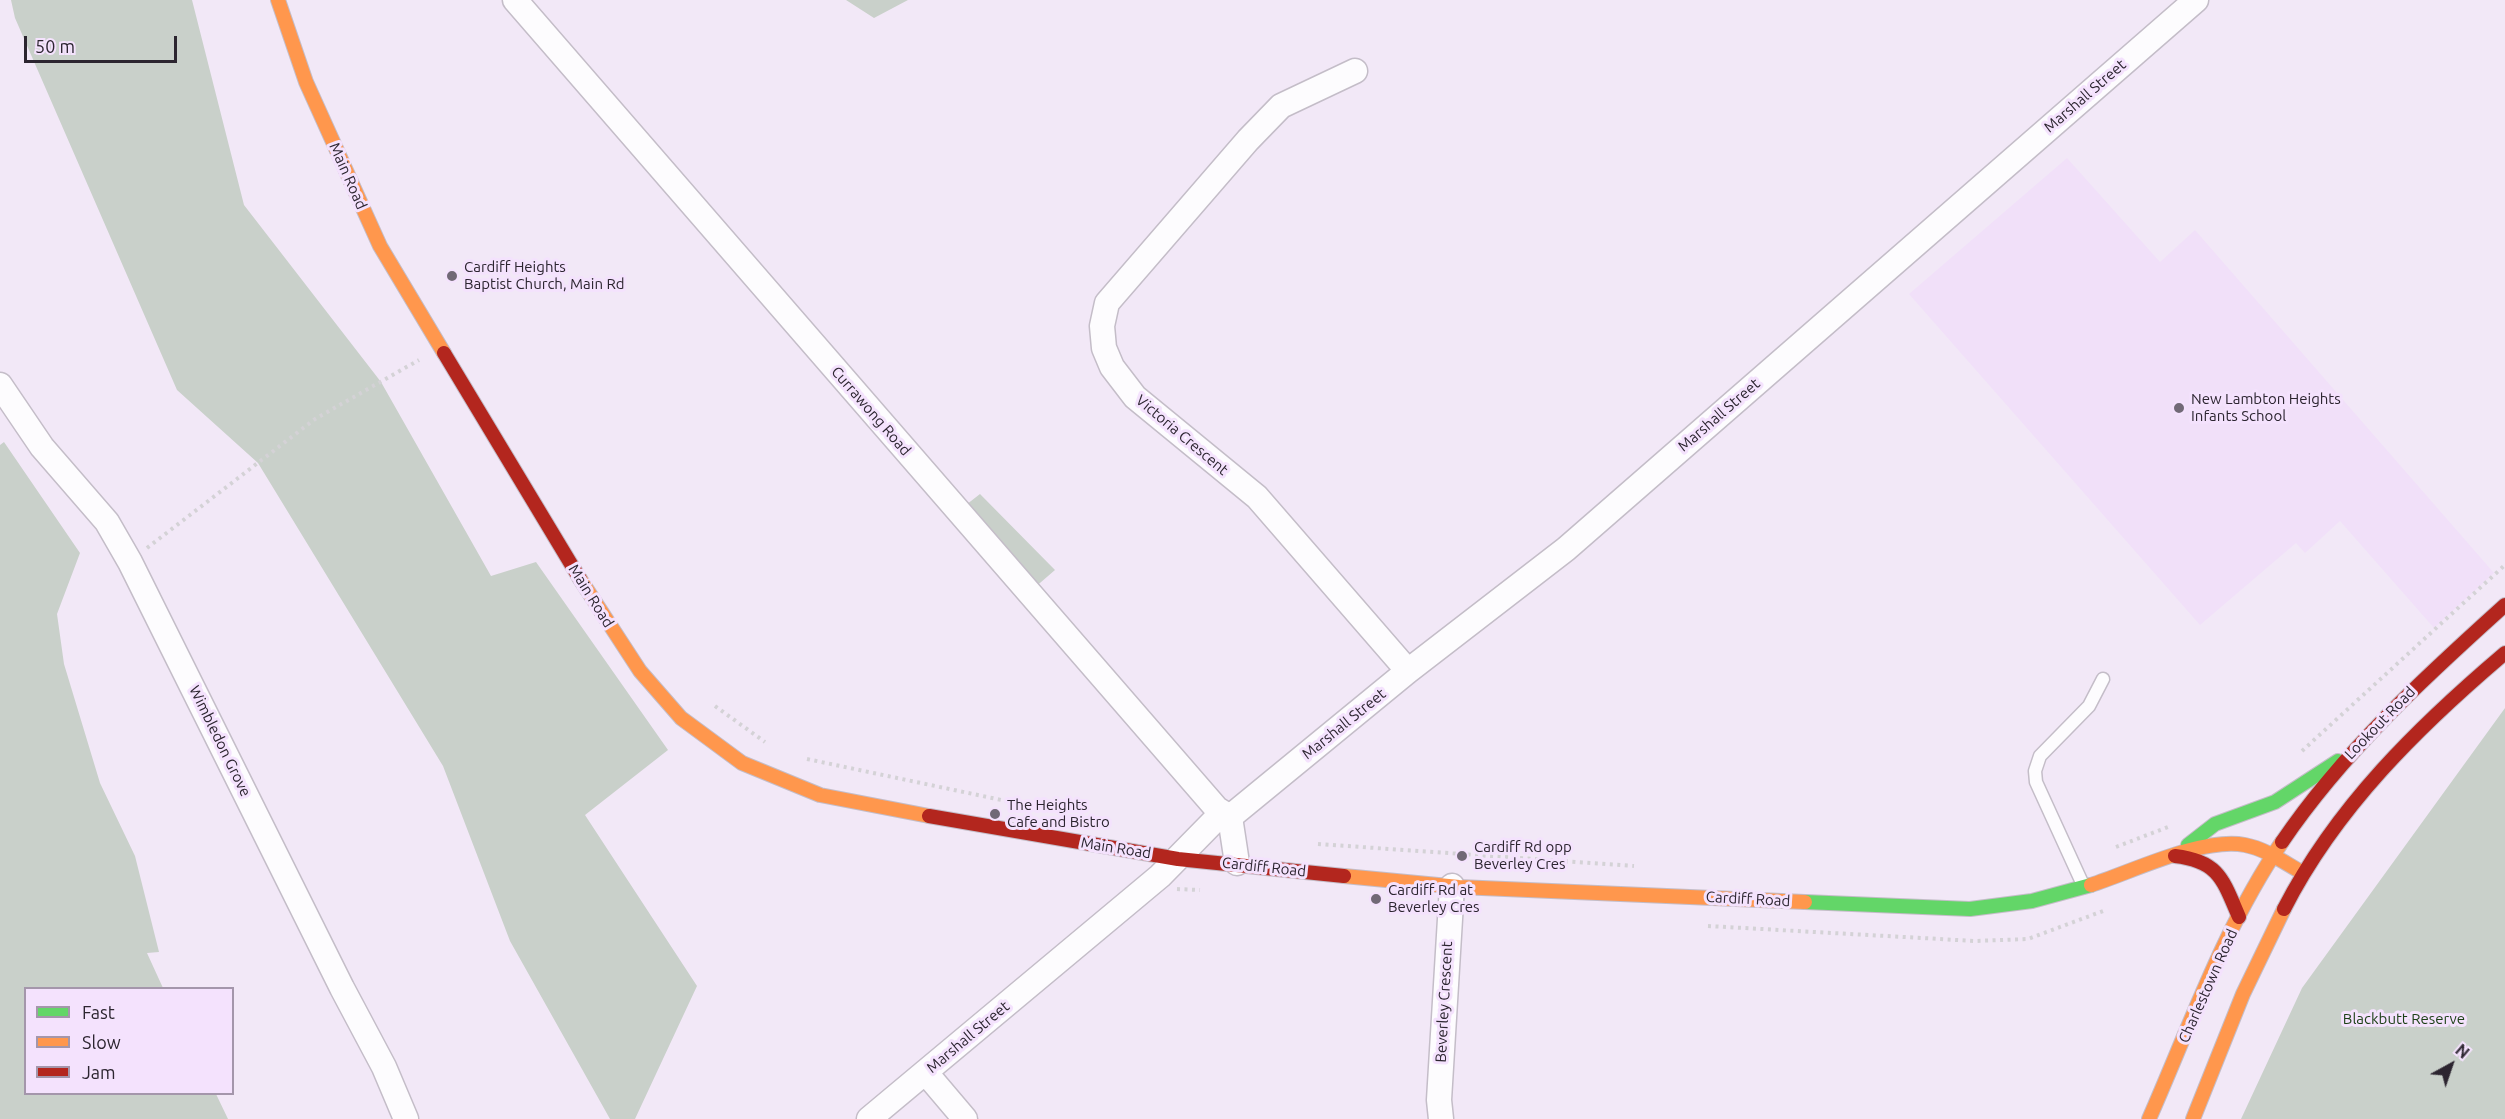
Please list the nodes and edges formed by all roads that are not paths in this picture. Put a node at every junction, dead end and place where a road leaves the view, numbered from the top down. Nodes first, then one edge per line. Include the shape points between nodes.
1 (278, 0) edge
2 (515, 0) edge
3 (2196, 0) edge
4 (1355, 71) dead end
5 (0, 385) edge
6 (2505, 605) edge
7 (2505, 653) edge
8 (1408, 671) junction
9 (2103, 679) dead end
10 (2349, 753) junction
11 (1230, 817) junction
12 (2273, 855) junction
13 (2175, 856) junction
14 (1178, 859) junction
15 (1237, 863) junction
16 (2303, 873) junction
17 (1452, 886) junction
18 (2085, 888) junction
19 (2239, 916) junction
20 (926, 1073) junction
21 (406, 1119) edge
22 (869, 1119) edge
23 (965, 1119) edge
24 (1441, 1119) edge
25 (2149, 1119) edge
26 (2193, 1119) edge

1 - 14 main road, Main Road via 306,82 380,246 596,606 640,671 681,718 742,763 820,795
2 - 11 street, Currawong Road via 1217,809
3 - 8 street, Marshall Street via 1566,549
4 - 8 street, Victoria Crescent via 1281,106 1137,265 1107,303 1102,326 1104,348 1112,368 1135,397 1257,497
5 - 21 street, Wimbledon Grove via 42,447 107,522 130,562 384,1067
6 - 10 main road, Lookout Road
7 - 16 main road via 2449,702 2363,791
8 - 11 street, Marshall Street
9 - 18 lane via 2090,706 2040,756 2035,771 2036,782
10 - 12 main road, Lookout Road
10 - 13 main road via 2275,802 2215,824
11 - 14 street, Marshall Street via 1215,820
11 - 15 street
12 - 13 main road, Cardiff Road via 2237,844 2218,844
12 - 16 main road, Cardiff Road
12 - 19 main road, Charlestown Road
13 - 18 main road, Cardiff Road
13 - 19 main road via 2202,860 2216,870 2230,890
14 - 15 main road, Cardiff Road
14 - 20 street, Marshall Street
15 - 17 main road, Cardiff Road
16 - 26 main road via 2271,933
17 - 18 main road, Cardiff Road via 1938,909 2013,905
17 - 24 street, Beverley Crescent
19 - 25 main road, Charlestown Road
20 - 22 street, Marshall Street
20 - 23 street

